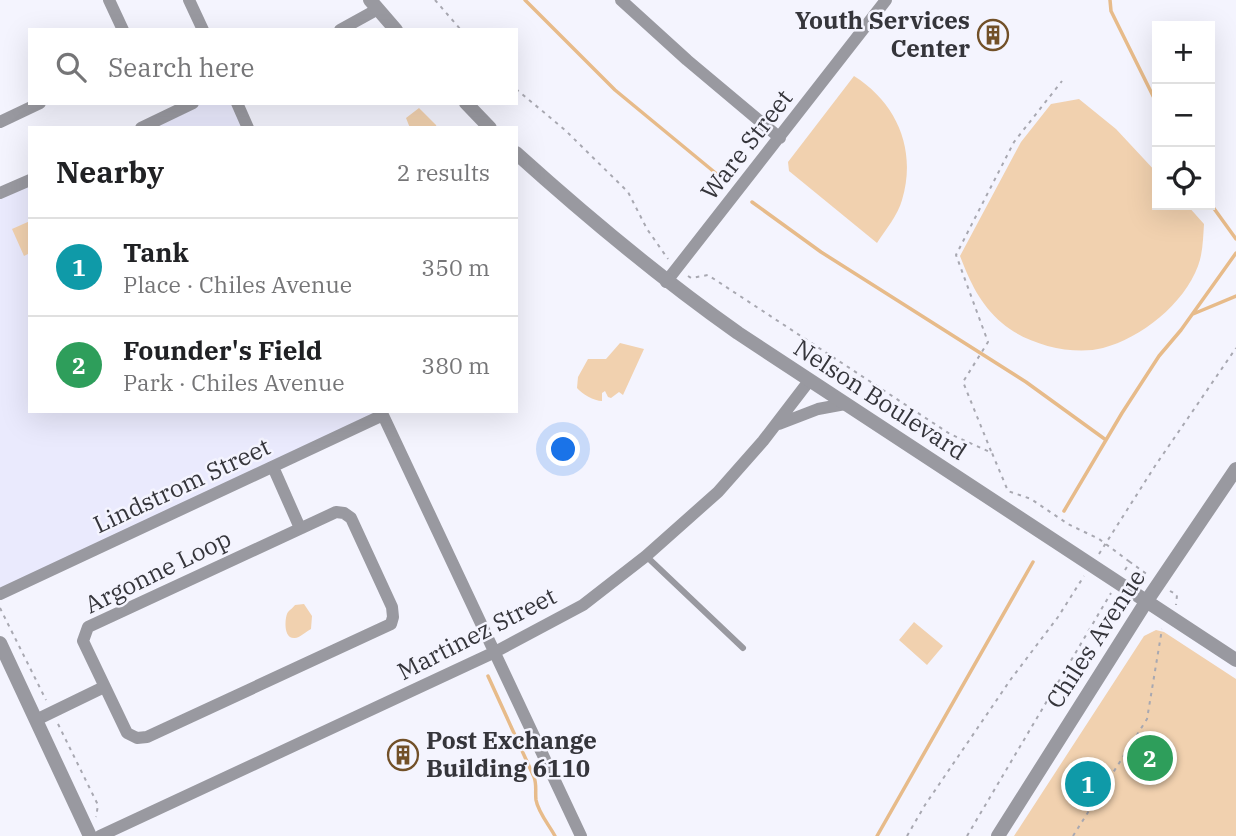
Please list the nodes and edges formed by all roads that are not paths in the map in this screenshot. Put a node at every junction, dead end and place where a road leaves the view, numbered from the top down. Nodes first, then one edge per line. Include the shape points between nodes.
1 (109, 0) edge
2 (189, 0) edge
3 (621, 0) edge
4 (886, 0) edge
5 (374, 5) edge
6 (122, 28) edge
7 (202, 28) edge
8 (343, 28) edge
9 (394, 28) edge
10 (36, 105) edge
11 (189, 105) edge
12 (238, 105) edge
13 (468, 105) edge
14 (0, 122) edge
15 (145, 126) edge
16 (247, 126) edge
17 (488, 126) edge
18 (780, 138) junction
19 (518, 155) edge
20 (28, 181) edge
21 (0, 193) edge
22 (666, 282) junction
23 (809, 381) junction
24 (845, 404) junction
25 (382, 413) edge
26 (776, 425) junction
27 (272, 467) junction
28 (1236, 469) edge
29 (300, 528) junction
30 (646, 556) junction
31 (0, 594) edge
32 (1146, 601) junction
33 (0, 643) edge
34 (743, 648) dead end
35 (495, 652) junction
36 (1236, 660) edge
37 (104, 687) junction
38 (36, 720) junction
39 (90, 836) edge
40 (100, 836) edge
41 (581, 836) edge
42 (998, 836) edge

1 - 6 street
2 - 7 street
3 - 18 street
4 - 18 street, Ware Street
5 - 8 street
5 - 9 street
10 - 14 street
11 - 15 street
12 - 16 street
13 - 17 street
18 - 22 street, Ware Street
19 - 22 street, Nelson Boulevard
20 - 21 street
22 - 23 street, Nelson Boulevard
23 - 24 street, Nelson Boulevard
23 - 26 street, Martinez Street
24 - 26 street
24 - 32 street, Nelson Boulevard
25 - 27 street, Lindstrom Street
25 - 35 street
26 - 30 street, Martinez Street via 718,492
27 - 29 street
27 - 31 street, Lindstrom Street
28 - 32 street, Chiles Avenue
29 - 37 street, Argonne Loop via 88,627 83,641
29 - 37 street, Argonne Loop via 336,512 351,518 392,607 388,627 147,737 127,733
30 - 34 lane
30 - 35 street, Martinez Street via 583,605
32 - 36 street, Nelson Boulevard
32 - 42 street, Chiles Avenue
33 - 38 street
35 - 40 street, Martinez Street
35 - 41 street
37 - 38 street
38 - 39 street

